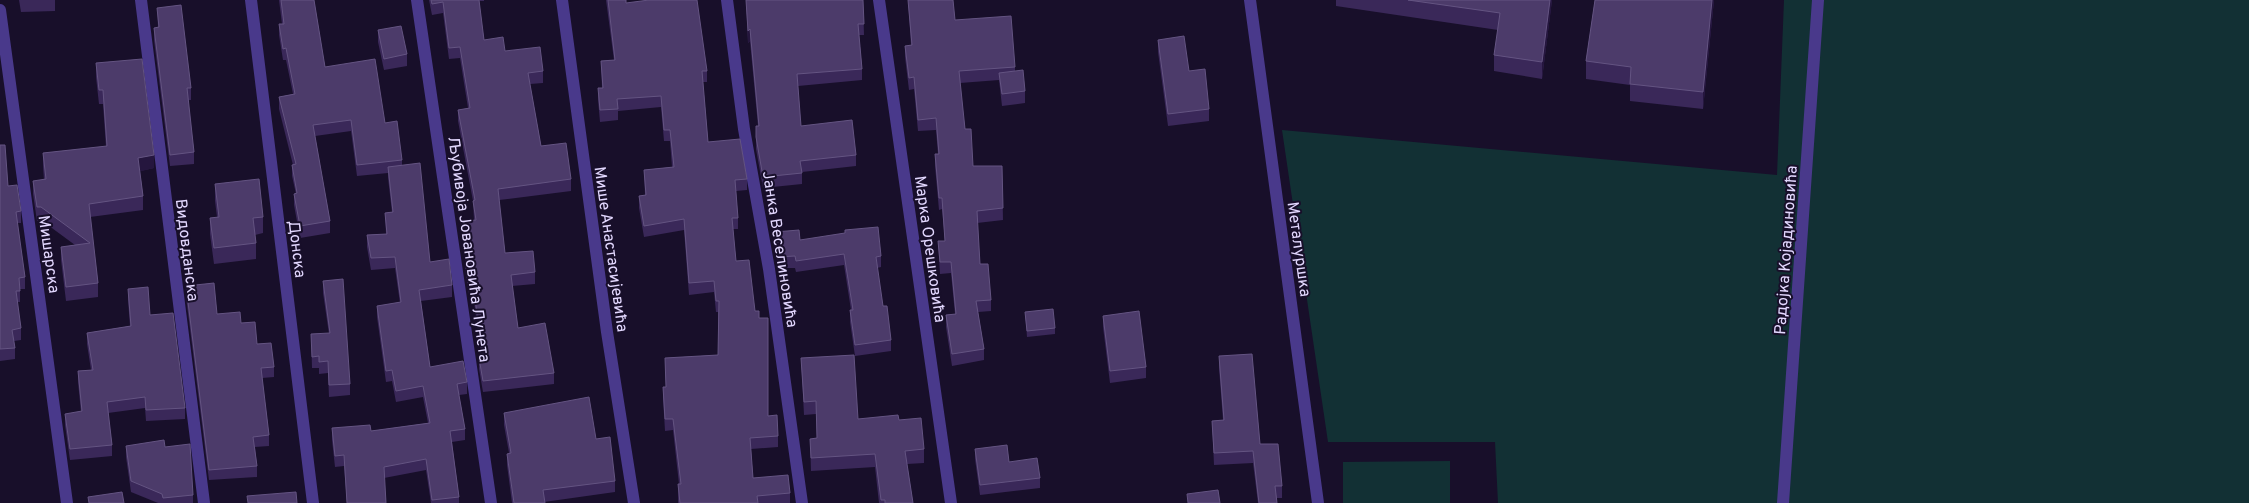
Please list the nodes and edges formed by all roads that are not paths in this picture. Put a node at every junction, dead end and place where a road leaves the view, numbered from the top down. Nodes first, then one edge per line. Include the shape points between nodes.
1 (141, 0) edge
2 (250, 0) edge
3 (418, 0) edge
4 (562, 0) edge
5 (726, 0) edge
6 (878, 0) edge
7 (1250, 0) edge
8 (1818, 0) edge
9 (0, 10) edge
10 (67, 503) edge
11 (204, 503) edge
12 (313, 503) edge
13 (491, 503) edge
14 (634, 503) edge
15 (802, 503) edge
16 (951, 503) edge
17 (1318, 503) edge
18 (1784, 503) edge

1 - 11 street, Видовданска
2 - 12 street, Донска
3 - 13 street, Љубивоја Јовановића Лунета
4 - 14 street, Мише Анастасијевића
5 - 15 street, Јанка Веселиновића
6 - 16 street, Марка Орешковића
7 - 17 street, Металуршка
8 - 18 street, Радојка Којадиновића
9 - 10 street, Мишарска

